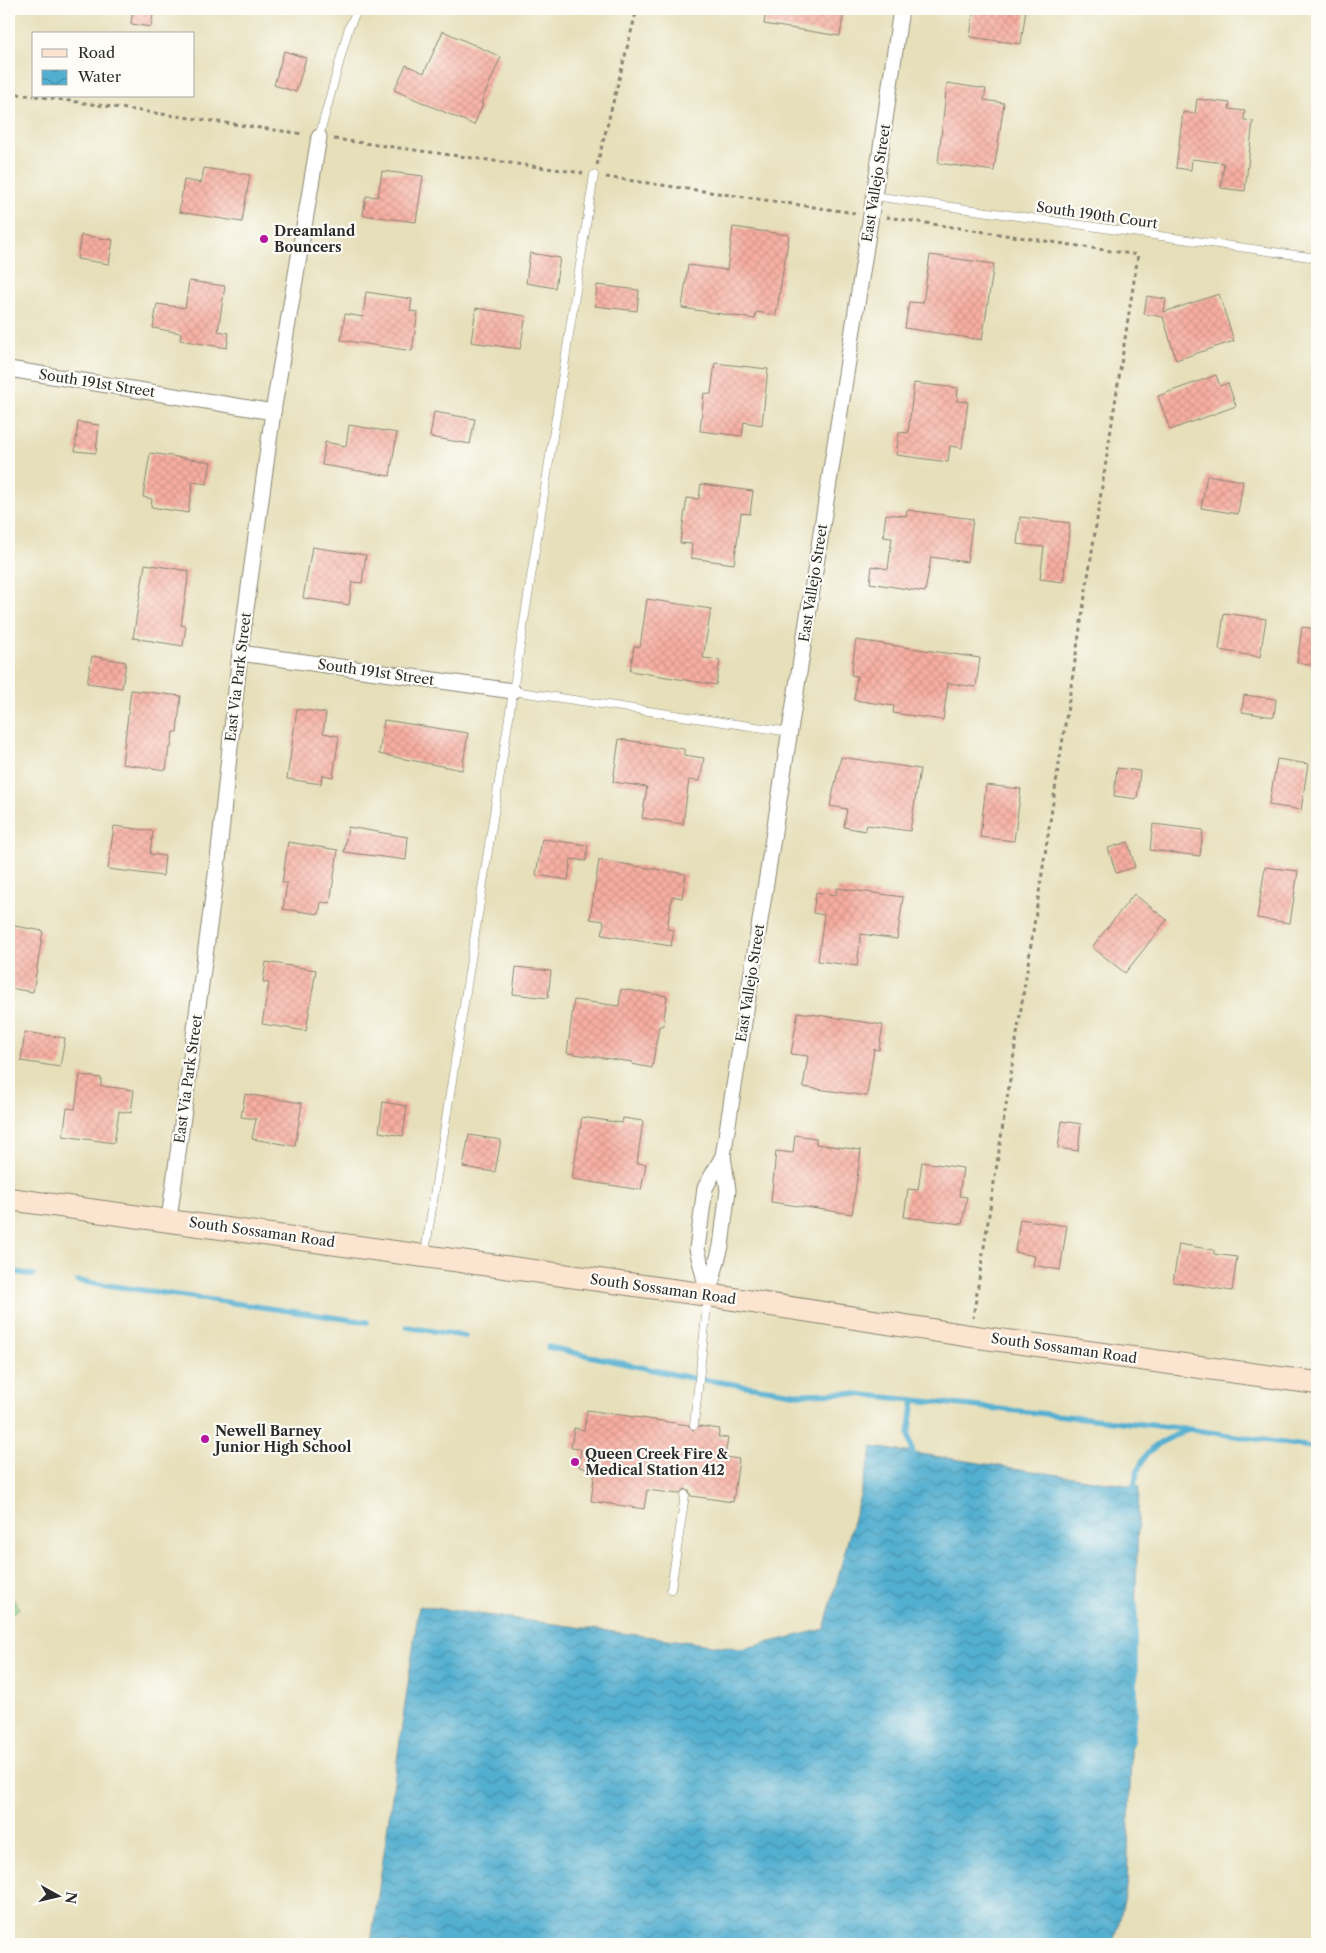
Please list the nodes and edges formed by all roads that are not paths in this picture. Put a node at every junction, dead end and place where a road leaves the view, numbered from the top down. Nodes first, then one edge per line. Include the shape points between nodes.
1 (358, 9) edge
2 (901, 9) edge
3 (319, 137) joint
4 (594, 175) road end
5 (874, 196) junction
6 (1317, 258) edge
7 (9, 369) edge
8 (273, 412) junction
9 (240, 653) junction
10 (513, 691) junction
11 (790, 732) junction
12 (723, 1156) junction
13 (9, 1199) edge
14 (169, 1219) junction
15 (424, 1255) junction
16 (708, 1295) junction
17 (1317, 1383) edge
18 (694, 1425) dead end
19 (685, 1495) dead end
20 (671, 1589) dead end

1 - 3 lane
2 - 5 street, East Vallejo Street
3 - 8 street, East Via Park Street
4 - 10 lane
5 - 6 lane, South 190th Court
5 - 11 street, East Vallejo Street
7 - 8 street, South 191st Street
8 - 9 street, East Via Park Street
9 - 10 street, South 191st Street
9 - 14 street, East Via Park Street via 218,860
10 - 11 lane
10 - 15 lane
11 - 12 street, East Vallejo Street
12 - 16 street, East Vallejo Street via 728,1190 721,1246
12 - 16 street, East Vallejo Street via 706,1188 697,1249
13 - 14 main road, South Sossaman Road
14 - 15 main road, South Sossaman Road
15 - 16 main road, South Sossaman Road
16 - 17 main road, South Sossaman Road via 970,1336
16 - 18 lane
19 - 20 lane

